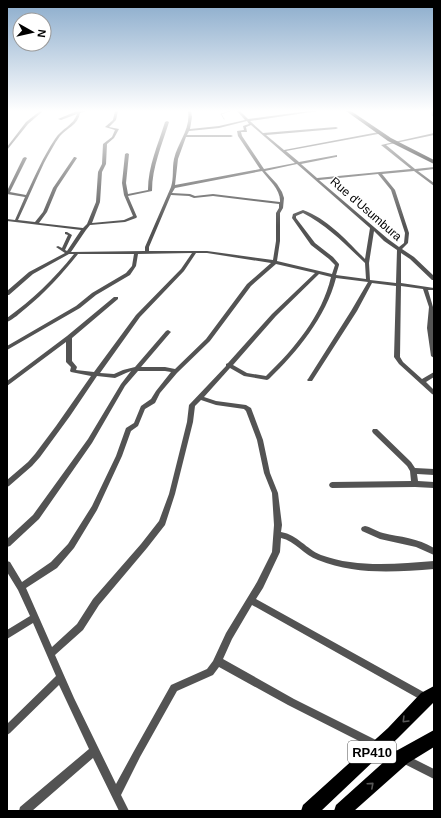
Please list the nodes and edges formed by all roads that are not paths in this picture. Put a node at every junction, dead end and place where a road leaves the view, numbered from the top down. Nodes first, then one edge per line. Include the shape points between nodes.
1 (50, 149) edge
2 (105, 149) edge
3 (158, 149) edge
4 (181, 149) edge
5 (249, 149) edge
6 (293, 149) edge
7 (389, 149) edge
8 (402, 149) edge
9 (283, 151) joint
10 (127, 154) dead end
11 (336, 156) dead end
12 (25, 158) dead end
13 (75, 158) dead end
14 (296, 162) junction
15 (434, 163) edge
16 (434, 168) edge
17 (415, 169) junction
18 (262, 170) junction
19 (379, 173) junction
20 (316, 178) junction
21 (434, 185) edge
22 (173, 187) junction
23 (7, 194) edge
24 (171, 194) junction
25 (126, 195) junction
26 (28, 196) junction
27 (281, 203) junction
28 (7, 220) edge
29 (16, 221) junction
30 (36, 224) junction
31 (90, 224) junction
32 (372, 227) junction
33 (84, 229) junction
34 (66, 233) dead end
35 (399, 250) junction
36 (136, 252) junction
37 (147, 252) junction
38 (68, 253) junction
39 (77, 253) junction
40 (194, 253) junction
41 (275, 262) junction
42 (367, 263) junction
43 (318, 273) junction
44 (333, 276) junction
45 (434, 279) edge
46 (370, 281) junction
47 (398, 285) junction
48 (425, 288) junction
49 (434, 289) edge
50 (7, 294) edge
51 (116, 298) dead end
52 (7, 320) edge
53 (168, 332) dead end
54 (69, 337) junction
55 (7, 348) edge
56 (434, 356) edge
57 (228, 365) junction
58 (136, 368) junction
59 (175, 372) junction
60 (97, 374) junction
61 (434, 374) edge
62 (310, 380) dead end
63 (422, 382) junction
64 (7, 384) edge
65 (434, 393) edge
66 (200, 398) junction
67 (375, 431) dead end
68 (413, 471) junction
69 (434, 472) edge
70 (7, 484) edge
71 (332, 484) dead end
72 (415, 484) junction
73 (434, 485) edge
74 (364, 529) dead end
75 (278, 534) junction
76 (7, 544) edge
77 (434, 552) edge
78 (7, 565) edge
79 (434, 565) edge
80 (21, 587) junction
81 (251, 600) junction
82 (34, 618) junction
83 (7, 635) edge
84 (51, 652) junction
85 (218, 661) junction
86 (61, 677) junction
87 (430, 696) edge
88 (7, 730) edge
89 (434, 738) edge
90 (378, 747) junction
91 (95, 750) junction
92 (402, 757) junction
93 (434, 774) edge
94 (116, 794) junction
95 (24, 811) edge
96 (124, 811) edge
97 (309, 811) edge
98 (342, 811) edge

1 - 26 street
2 - 31 street via 98,202
3 - 25 street via 149,181 150,191
4 - 22 street via 176,160
5 - 18 street
6 - 9 street
7 - 17 street
8 - 15 main road
9 - 14 street, Rue d'Usumbura
10 - 25 street via 124,178
11 - 14 street
12 - 23 street
13 - 30 street via 55,188 46,212
14 - 18 street
14 - 20 street, Rue d'Usumbura
16 - 17 street
17 - 19 street
17 - 21 street
18 - 22 street
18 - 27 street via 280,192
19 - 20 street
19 - 35 street via 393,190 407,233 406,243
20 - 32 street, Rue d'Usumbura
22 - 24 street
23 - 26 street
24 - 27 street via 194,197 213,195
24 - 37 street
25 - 31 street via 135,217 125,221
26 - 29 street
27 - 41 street
28 - 29 street
29 - 30 street
30 - 33 street
31 - 33 street
32 - 35 street, Rue d'Usumbura
32 - 42 street
33 - 38 street
34 - 38 street via 70,235 60,248
35 - 45 street, Rue d'Usumbura via 412,258
35 - 47 street
36 - 37 street
36 - 39 street
36 - 55 street via 134,266 128,274 94,294 78,307
37 - 40 street
38 - 39 street
38 - 50 street via 31,273
39 - 52 street via 50,285 24,309
40 - 41 street via 208,252
40 - 60 street via 180,274 150,301 129,327
41 - 43 street
41 - 59 street via 249,285 208,340
42 - 44 street via 354,249 313,216 303,211 294,215 313,244 335,262
42 - 46 street
43 - 44 street
43 - 57 street via 274,315
44 - 46 street
44 - 57 street via 327,298 315,319 267,378 246,375
46 - 47 street
46 - 62 street
47 - 48 street
47 - 63 street via 397,357
48 - 49 street
48 - 56 street via 431,307 430,328
51 - 54 street
53 - 58 street
54 - 60 street via 69,362 74,367 73,371
54 - 64 street
57 - 66 street
58 - 59 street via 169,368
58 - 60 street via 115,376
58 - 76 street via 59,486 36,517
59 - 80 street via 153,400 142,408 136,424 128,430 120,456 95,508 71,546 54,565
60 - 70 street via 39,452
61 - 63 street
63 - 65 street
66 - 75 street via 246,407 249,410 275,493
66 - 84 street via 192,405 172,494 162,522 96,602 80,627
67 - 68 street via 397,451
68 - 69 street
68 - 72 street
71 - 72 street
72 - 73 street
74 - 77 street via 379,536 426,546
75 - 79 street via 290,538 318,557 335,562 397,568
75 - 81 street via 274,558
78 - 80 street
80 - 82 street
81 - 85 street via 229,636
81 - 87 street
82 - 83 street
82 - 84 street
84 - 86 street
85 - 90 street via 256,684
85 - 94 street via 210,672 174,688
86 - 88 street
86 - 91 street
87 -> 90 main road, RP410
89 - 92 main road, RP410
90 - 92 street
90 - 97 main road, RP410
91 - 94 street
91 - 95 street
92 - 93 street
98 -> 92 main road, RP410
94 - 96 street

